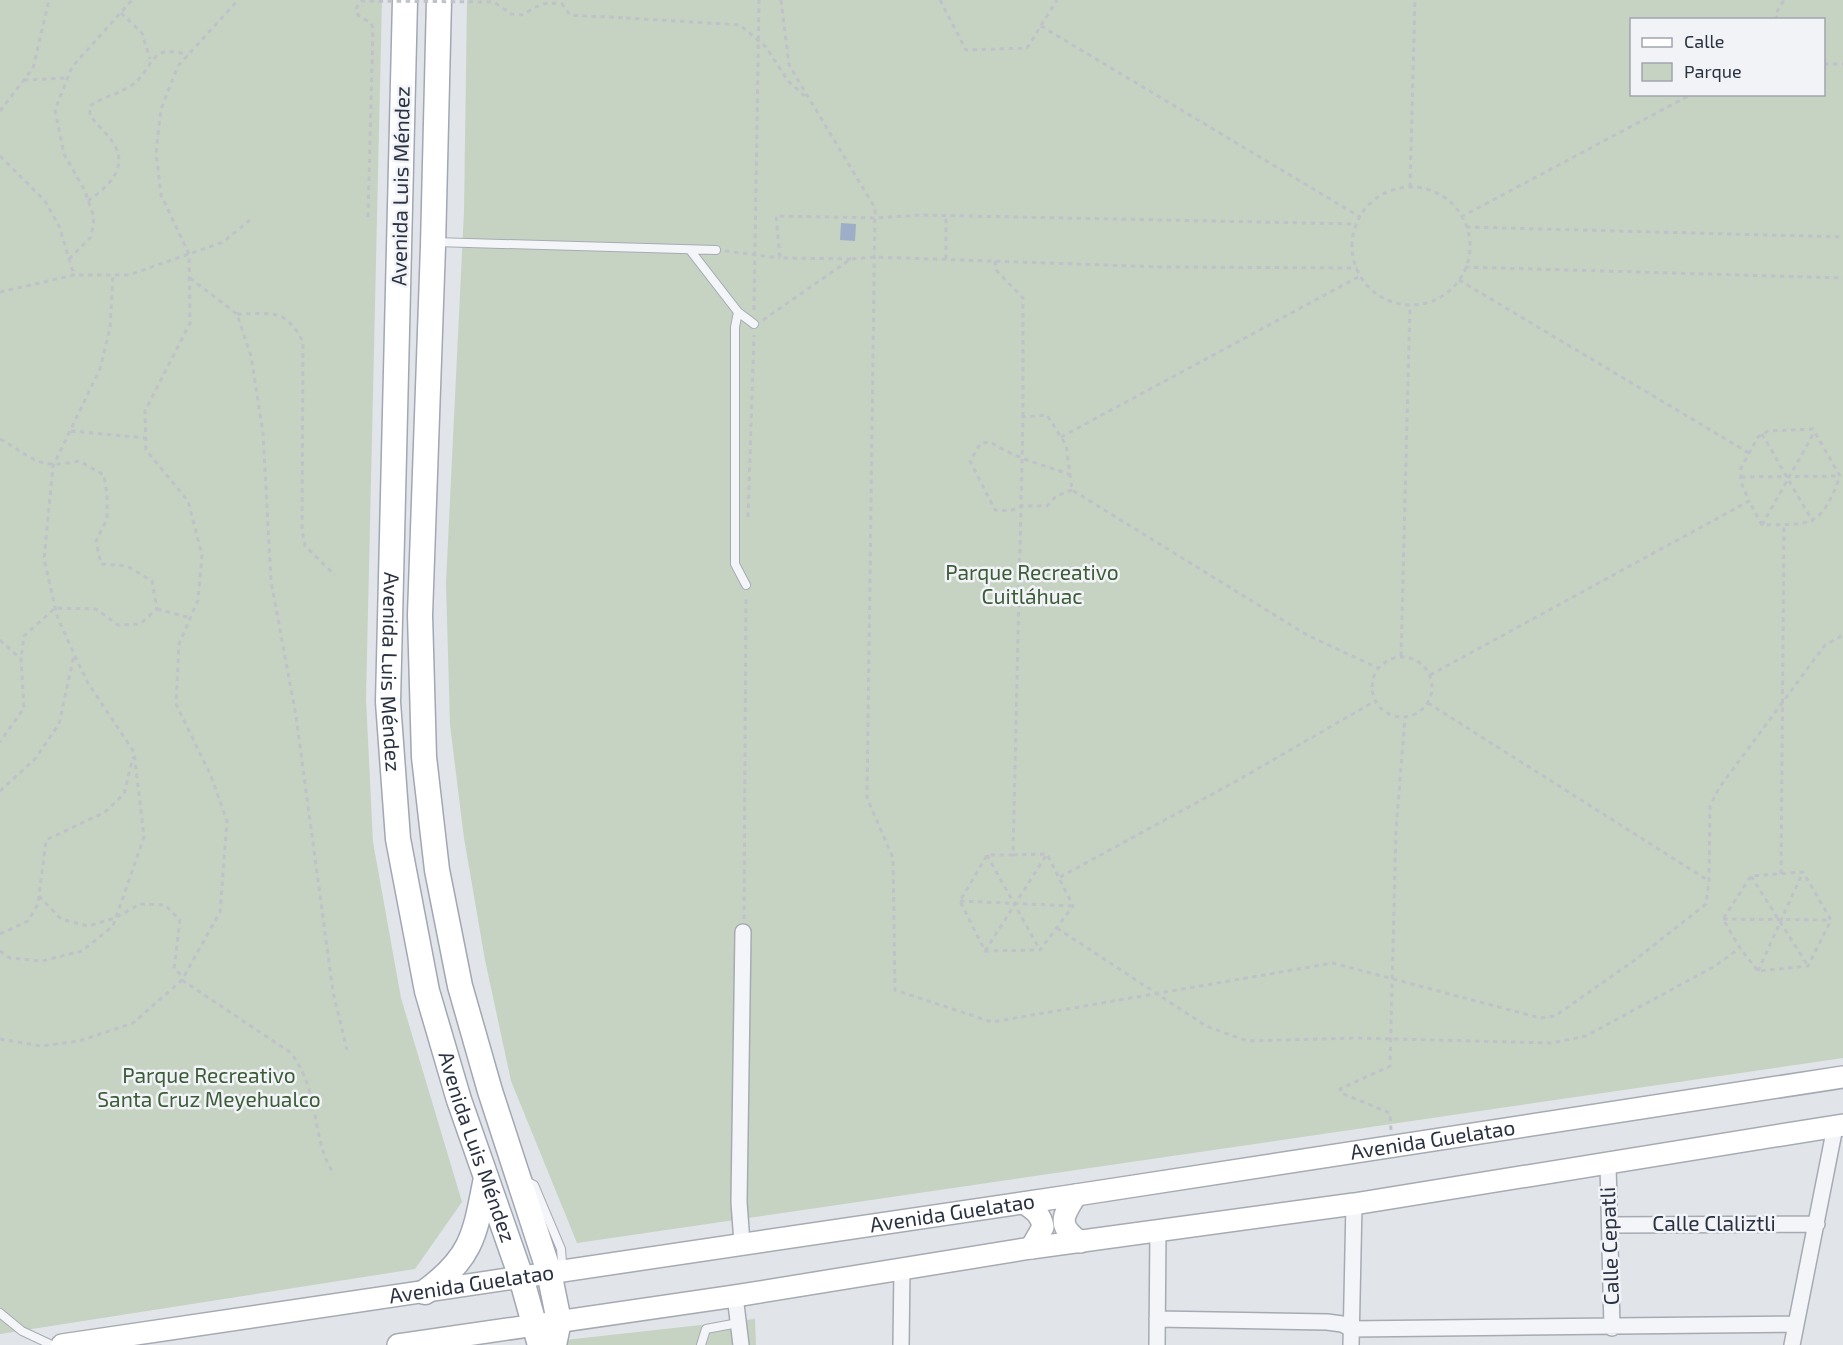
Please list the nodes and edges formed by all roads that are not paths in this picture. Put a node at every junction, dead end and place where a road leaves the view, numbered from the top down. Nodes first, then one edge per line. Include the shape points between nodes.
1 (405, 0) edge
2 (439, 0) edge
3 (434, 242) junction
4 (690, 250) junction
5 (716, 250) road end
6 (398, 286) junction
7 (432, 288) junction
8 (738, 312) junction
9 (754, 324) road end
10 (396, 369) junction
11 (429, 371) junction
12 (746, 585) road end
13 (743, 932) road end
14 (1843, 1077) edge
15 (1839, 1126) edge
16 (1608, 1164) junction
17 (486, 1178) junction
18 (1076, 1195) junction
19 (1024, 1203) junction
20 (1354, 1204) junction
21 (1817, 1224) junction
22 (1610, 1225) junction
23 (1158, 1231) junction
24 (1080, 1242) junction
25 (742, 1243) junction
26 (1031, 1248) junction
27 (902, 1269) junction
28 (549, 1272) junction
29 (520, 1277) junction
30 (425, 1292) junction
31 (735, 1296) junction
32 (0, 1313) edge
33 (1157, 1319) junction
34 (559, 1321) junction
35 (738, 1323) junction
36 (1796, 1324) junction
37 (1612, 1328) junction
38 (1351, 1329) junction
39 (537, 1335) edge
40 (439, 1342) edge
41 (52, 1345) edge
42 (62, 1345) edge
43 (398, 1345) edge
44 (554, 1345) edge
45 (701, 1345) edge
46 (741, 1345) edge
47 (901, 1345) edge
48 (1157, 1345) edge
49 (1351, 1345) edge
50 (1792, 1345) edge

1 - 6 main road, Avenida Luis Méndez
2 - 3 main road, Avenida Luis Méndez
3 - 4 lane
3 - 7 main road, Avenida Luis Méndez
4 - 5 lane
4 - 8 lane
6 - 7 main road
6 - 10 main road, Avenida Luis Méndez
7 - 11 main road, Avenida Luis Méndez
8 - 9 lane
8 - 12 lane via 735,564
10 - 11 main road
10 - 17 main road, Avenida Luis Méndez via 388,702 398,839 426,992
11 - 28 main road, Avenida Luis Méndez via 420,615 424,757 437,870 460,986
13 - 25 street via 739,1202
14 - 18 main road, Avenida Guelatao
15 - 16 main road
15 - 21 street
16 - 20 main road
16 - 22 street, Calle Cepatli
17 - 29 main road, Avenida Luis Méndez
17 - 30 main road via 467,1251 447,1276
18 - 19 main road, Avenida Guelatao
18 - 24 main road via 1064,1224
19 - 25 main road, Avenida Guelatao
19 - 26 main road via 1042,1218 1043,1227
20 - 23 main road
20 - 38 street
21 - 22 street, Calle Claliztli
21 - 36 street
22 - 37 street, Calle Cepatli
23 - 24 main road
23 - 33 street
24 - 26 main road
25 - 28 main road, Avenida Guelatao
26 - 27 main road
27 - 31 main road
27 - 47 street
28 - 29 main road, Avenida Guelatao
28 - 34 main road, Avenida Luis Méndez
29 - 30 main road, Avenida Guelatao
29 - 39 main road, Avenida Luis Méndez
30 - 42 main road, Avenida Guelatao
31 - 34 main road
31 - 35 street
32 - 41 lane via 22,1331
33 - 38 street via 1327,1322
33 - 48 street
34 - 39 main road
34 - 44 main road
35 - 45 lane via 706,1329
35 - 46 street
36 - 37 street
36 - 50 street
37 - 38 street
38 - 49 street
39 - 40 main road
40 - 43 main road

